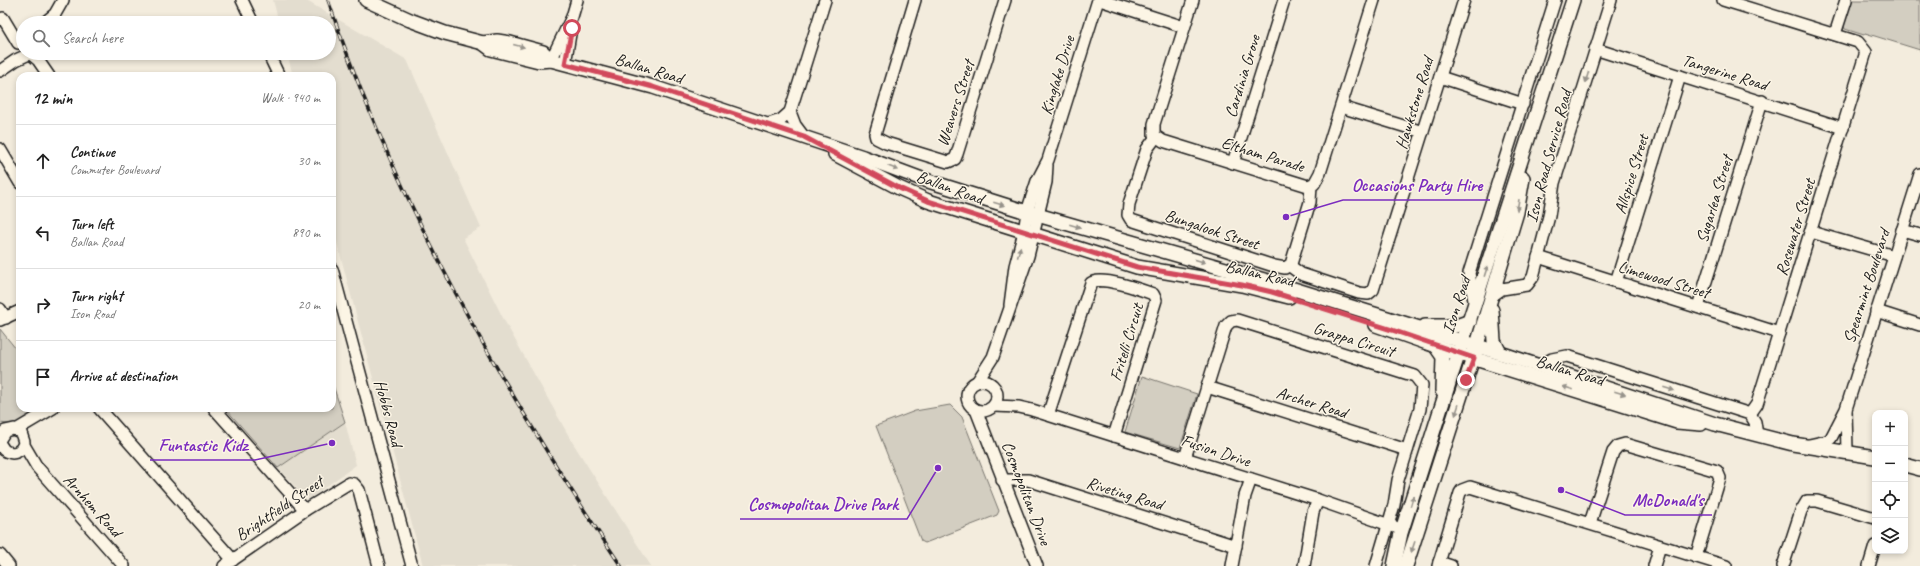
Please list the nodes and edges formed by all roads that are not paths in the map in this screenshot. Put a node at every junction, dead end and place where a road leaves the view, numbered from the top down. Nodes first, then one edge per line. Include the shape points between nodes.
1 (63, 0) edge
2 (69, 0) edge
3 (242, 0) edge
4 (366, 0) edge
5 (577, 0) edge
6 (825, 0) edge
7 (916, 0) edge
8 (1005, 0) edge
9 (1099, 0) edge
10 (1193, 0) edge
11 (1284, 0) edge
12 (1374, 0) edge
13 (1464, 0) edge
14 (1555, 0) edge
15 (1573, 0) edge
16 (1611, 0) edge
17 (1723, 0) edge
18 (1846, 0) edge
19 (53, 16) edge
20 (60, 16) edge
21 (250, 16) edge
22 (2, 17) edge
23 (572, 17) junction
24 (1184, 27) junction
25 (1835, 34) junction
26 (16, 36) edge
27 (1596, 49) junction
28 (16, 53) edge
29 (16, 60) edge
30 (38, 60) edge
31 (46, 60) edge
32 (271, 60) edge
33 (551, 60) junction
34 (0, 64) edge
35 (565, 64) junction
36 (0, 70) edge
37 (47, 72) edge
38 (51, 72) edge
39 (277, 72) edge
40 (1680, 76) junction
41 (1440, 77) junction
42 (1762, 101) junction
43 (1523, 104) junction
44 (1341, 107) junction
45 (790, 112) junction
46 (766, 125) junction
47 (1532, 125) junction
48 (1843, 128) junction
49 (1423, 132) junction
50 (804, 137) junction
51 (1156, 137) junction
52 (0, 149) edge
53 (1233, 163) junction
54 (1920, 174) edge
55 (16, 176) edge
56 (1311, 186) junction
57 (1032, 214) junction
58 (1902, 230) junction
59 (1811, 232) junction
60 (1029, 233) junction
61 (1920, 235) edge
62 (1894, 256) junction
63 (1538, 257) junction
64 (1290, 266) junction
65 (1616, 282) junction
66 (1492, 296) junction
67 (1010, 305) junction
68 (337, 306) edge
69 (1475, 306) junction
70 (1698, 307) junction
71 (1876, 311) junction
72 (16, 312) edge
73 (2, 316) edge
74 (1470, 321) junction
75 (1407, 325) junction
76 (1920, 325) edge
77 (1779, 333) junction
78 (1436, 346) junction
79 (1461, 348) junction
80 (1475, 352) junction
81 (1500, 353) junction
82 (993, 356) junction
83 (1539, 366) junction
84 (1518, 372) junction
85 (1466, 380) junction
86 (977, 382) junction
87 (992, 385) junction
88 (1207, 387) junction
89 (998, 395) junction
90 (1019, 407) junction
91 (991, 408) junction
92 (976, 410) junction
93 (1846, 410) junction
94 (1440, 411) junction
95 (47, 412) edge
96 (48, 412) edge
97 (102, 412) edge
98 (218, 412) edge
99 (1750, 414) junction
100 (1048, 415) junction
101 (1715, 424) junction
102 (8, 429) edge
103 (986, 433) junction
104 (1757, 435) junction
105 (1114, 436) junction
106 (0, 439) edge
107 (24, 442) junction
108 (0, 445) edge
109 (1802, 446) junction
110 (1407, 450) junction
111 (1848, 452) junction
112 (8, 455) edge
113 (1872, 456) edge
114 (1185, 458) junction
115 (1908, 466) edge
116 (36, 467) junction
117 (1920, 469) edge
118 (1251, 479) junction
119 (1002, 480) junction
120 (1318, 500) junction
121 (305, 510) junction
122 (1872, 517) edge
123 (1590, 523) junction
124 (1388, 524) junction
125 (1420, 525) junction
126 (1403, 529) junction
127 (1236, 546) junction
128 (1660, 546) junction
129 (1873, 554) edge
130 (0, 555) edge
131 (1696, 557) junction
132 (229, 563) edge
133 (1439, 564) edge
134 (9, 566) edge
135 (124, 566) edge
136 (379, 566) edge
137 (412, 566) edge
138 (1037, 566) edge
139 (1232, 566) edge
140 (1304, 566) edge
141 (1376, 566) edge
142 (1394, 566) edge
143 (1406, 566) edge
144 (1452, 566) edge
145 (1654, 566) edge
146 (1726, 566) edge
147 (1783, 566) edge
148 (1869, 566) edge

1 - 19 street
2 - 20 street
3 - 21 street
4 - 33 main road, Ballan Road via 445,33 483,43 510,43 543,52
5 - 23 street
6 - 45 street
7 - 8 street, Weavers Street via 874,134 886,143 948,162 957,154
9 - 24 street
9 - 57 street, Kinglake Drive via 1048,160 1037,181
10 - 24 street
11 - 53 street, Cardinia Grove
12 - 44 street, Eltham Parade
13 - 41 street, Hawkstone Road
14 - 43 street
15 - 47 main road, Ison Road
16 - 27 street, Ison Road Service Road
17 - 25 street
18 - 25 street
22 - 26 street
23 - 33 street
23 - 35 street
24 - 51 street via 1154,124 1153,131
25 - 48 street, Rosewater Street via 1858,42 1864,48 1866,56
27 - 40 street, Tangerine Road
27 -> 63 street, Ison Road Service Road via 1554,183 1549,216
28 - 34 street
29 - 36 street
30 - 37 street
31 - 38 street
32 - 39 street
33 - 35 main road, Ballan Road
35 - 46 main road, Ballan Road via 653,87
40 - 42 street, Tangerine Road
40 - 65 street, Allspice Street
41 - 43 street
41 - 49 street, Hawkstone Road
42 - 48 street, Tangerine Road
42 - 70 street, Sugarlea Street
43 - 69 street via 1469,273
44 - 49 street
44 - 56 street, Eltham Parade via 1320,173
45 - 46 street via 781,120
45 - 50 street
46 - 50 main road, Ballan Road
47 -> 66 main road, Ison Road via 1516,212
69 -> 47 main road, Ison Road
48 - 59 street, Rosewater Street
49 - 64 street, Hawkstone Road via 1371,292 1359,293 1301,274
50 -> 57 main road, Ballan Road via 922,179
50 - 60 main road, Ballan Road via 928,201
51 - 53 street, Eltham Parade
51 - 64 street, Bungalook Street via 1147,149 1129,204 1128,216 1131,220 1274,266
52 - 55 street
53 - 56 street, Eltham Parade
54 - 58 street, Spearmint Boulevard
56 - 64 street via 1310,202
57 - 60 street
57 -> 75 main road, Ballan Road via 1256,278
58 - 61 street
58 - 62 street, Spearmint Boulevard
59 - 62 street
59 - 77 street, Rosewater Street
67 -> 60 street via 1015,266
60 - 67 street via 1028,256
60 - 78 main road, Ballan Road via 1137,267 1272,292
62 - 71 street, Spearmint Boulevard
63 - 65 street, Limewood Street
63 - 66 street, Ison Road Service Road via 1531,282 1502,289
65 - 70 street, Limewood Street
66 - 80 main road, Ison Road
66 - 81 main road via 1494,336
67 - 82 street
68 - 137 street, Hobbs Road
69 - 74 main road, Ison Road
70 - 77 street, Limewood Street
71 - 76 street
71 - 93 street, Spearmint Boulevard
72 - 73 street
74 - 75 main road via 1456,326
74 - 79 main road, Ison Road
75 - 79 main road, Ballan Road
77 - 99 street, Rosewater Street via 1757,404
78 - 79 main road, Ballan Road
78 - 94 main road via 1443,357
79 - 80 main road, Ballan Road
79 - 94 main road, Ison Road
80 - 81 main road, Ballan Road
80 - 84 main road, Ballan Road
80 - 85 main road, Ison Road
81 - 83 main road, Ballan Road
82 - 86 street
82 - 87 street
83 -> 99 street, Ballan Road via 1552,359 1566,356
83 -> 101 main road, Ballan Road
84 - 85 main road via 1480,371
101 -> 84 main road, Ballan Road via 1676,422
85 -> 125 main road, Ison Road
86 - 87 street via 985,381
86 - 92 street via 968,390 967,398
87 - 89 street
88 - 110 street, Archer Road
88 - 110 street, Grappa Circuit via 1226,326 1237,320 1415,376 1422,389 1420,409
88 - 114 street, Grappa Circuit
89 - 90 street, Fusion Drive
89 - 91 street
90 - 91 street, Fusion Drive
90 - 100 street, Fusion Drive
91 - 92 street
91 - 103 street, Cosmopolitan Drive
92 - 103 street, Cosmopolitan Drive
93 - 109 street, Spearmint Boulevard via 1831,438 1817,444
93 - 111 street, Spearmint Boulevard
126 -> 94 main road, Ison Road
95 - 102 street
96 - 107 street
97 - 132 street
98 - 121 street
99 - 104 street via 1755,422
100 - 105 street, Fusion Drive
100 - 105 street, Fritelli Circuit via 1091,283 1099,280 1150,293 1155,297 1156,303
101 - 104 main road, Ballan Road
102 - 106 street
102 - 107 street, Arnhem Road via 21,433
103 - 119 street, Cosmopolitan Drive
104 - 109 main road, Ballan Road
105 - 114 street, Fusion Drive
107 - 112 street via 20,450
107 - 116 street, Arnhem Road
108 - 112 street, Arnhem Road
109 - 111 main road, Ballan Road
110 - 124 street, Grappa Circuit
111 - 113 main road, Ballan Road
112 - 116 street, Arnhem Road
114 - 118 street, Fusion Drive
115 - 117 main road
116 - 135 street, Arnhem Road
118 - 120 street, Fusion Drive
118 - 127 street
119 - 127 street, Riveting Road via 1028,480
119 - 138 street, Cosmopolitan Drive
120 - 124 street, Fusion Drive
120 - 140 street via 1313,512
121 - 132 street, Brightfield Street
121 - 136 street, Brightfield Street via 346,484 354,484 360,495
122 - 147 street via 1817,501 1807,501 1801,511
123 - 128 street
123 - 131 street via 1613,452 1618,446 1625,444 1683,462 1700,464 1717,471 1720,478
123 - 133 street via 1477,488 1466,488 1460,493
124 - 126 street, Fusion Drive
124 - 141 street, Grappa Circuit
125 - 126 main road via 1413,530
125 -> 143 main road, Ison Road
126 - 142 main road, Ison Road
127 - 139 street
128 - 131 street
128 - 145 street
129 - 148 street
130 - 134 street
131 - 146 street
133 - 144 street

